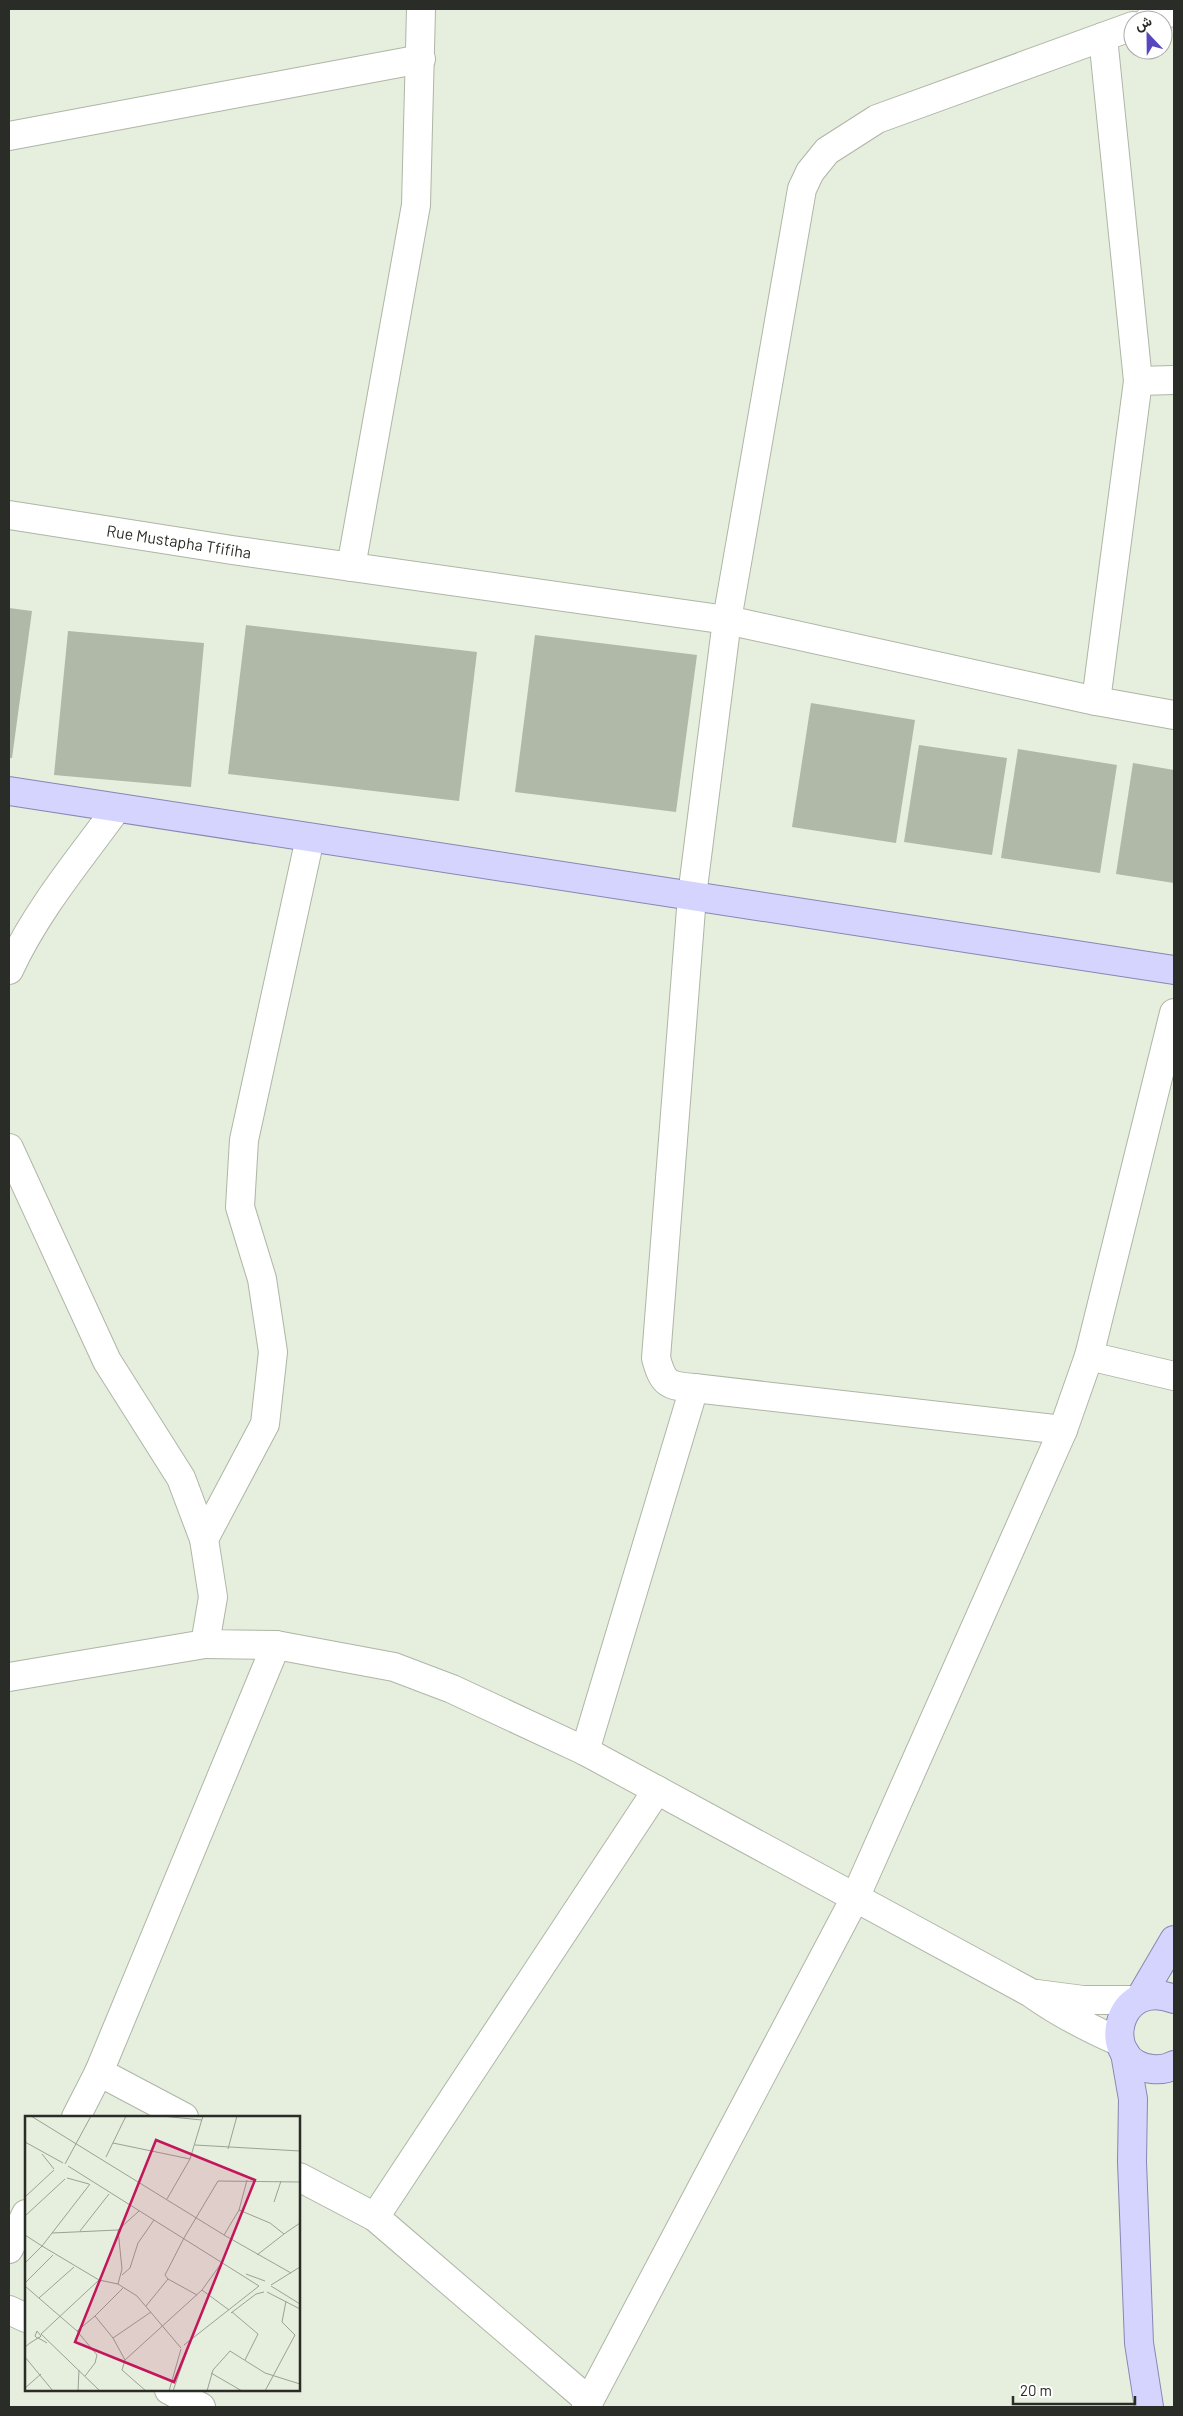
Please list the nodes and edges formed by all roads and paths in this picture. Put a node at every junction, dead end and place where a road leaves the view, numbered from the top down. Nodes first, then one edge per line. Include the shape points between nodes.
1 (421, 9) edge
2 (1123, 30) edge
3 (1103, 37) junction
4 (421, 59) junction
5 (9, 136) edge
6 (1174, 380) edge
7 (1138, 381) junction
8 (9, 515) edge
9 (351, 567) junction
10 (727, 620) junction
11 (1096, 701) junction
12 (1174, 715) edge
13 (9, 791) edge
14 (117, 808) junction
15 (310, 838) junction
16 (692, 896) junction
17 (9, 970) edge
18 (1174, 970) edge
19 (1174, 1013) edge
20 (9, 1148) edge
21 (1089, 1356) junction
22 (1174, 1376) edge
23 (694, 1388) junction
24 (1063, 1430) junction
25 (204, 1539) junction
26 (205, 1644) junction
27 (276, 1645) junction
28 (9, 1677) edge
29 (585, 1751) junction
30 (657, 1790) junction
31 (855, 1898) junction
32 (1174, 1940) edge
33 (1031, 1993) junction
34 (1138, 1999) junction
35 (1174, 1999) edge
36 (1122, 2048) junction
37 (1174, 2065) edge
38 (99, 2072) junction
39 (77, 2116) edge
40 (182, 2116) edge
41 (300, 2178) edge
42 (25, 2216) edge
43 (375, 2217) junction
44 (9, 2249) edge
45 (9, 2310) edge
46 (25, 2318) edge
47 (171, 2391) edge
48 (587, 2404) edge
49 (201, 2407) edge
50 (1149, 2407) edge

1 - 4 street
2 - 3 street
3 - 7 street
3 - 10 street via 877,119 826,151 810,172 802,189
4 - 5 street
4 - 9 street via 416,205
6 - 7 street
7 - 11 street
8 - 9 street, Rue Mustapha Tfifiha
9 - 10 street, Rue Mustapha Tfifiha
10 - 11 street, Rue Mustapha Tfifiha
10 - 16 street
11 - 12 street
13 - 14 main road
14 - 15 main road
14 - 17 street via 44,908
15 - 16 main road
15 - 25 street via 244,1140 240,1207 262,1279 273,1352 265,1424
16 - 18 main road
16 - 23 street via 656,1358 666,1383 674,1387
19 - 21 street
20 - 25 street via 107,1361 181,1478
21 - 22 street
21 - 24 street
23 - 24 street
23 - 29 street
24 - 31 street
25 - 26 street via 213,1597
26 - 27 street
26 - 28 street
27 - 29 street via 394,1667 452,1689
27 - 38 street
29 - 30 street
30 - 31 street
30 - 43 street
31 - 33 street
31 - 48 street
32 - 34 main road
33 - 34 street via 1083,2000
33 - 36 street
34 - 35 main road via 1152,1994
34 - 36 main road via 1125,2012 1119,2026
36 - 37 main road via 1134,2063 1145,2068 1158,2070
36 - 50 main road via 1133,2099 1132,2162 1139,2343
38 - 39 street
38 - 40 street
41 - 43 street
42 - 44 street
43 - 48 street
45 - 46 street
47 - 49 street

